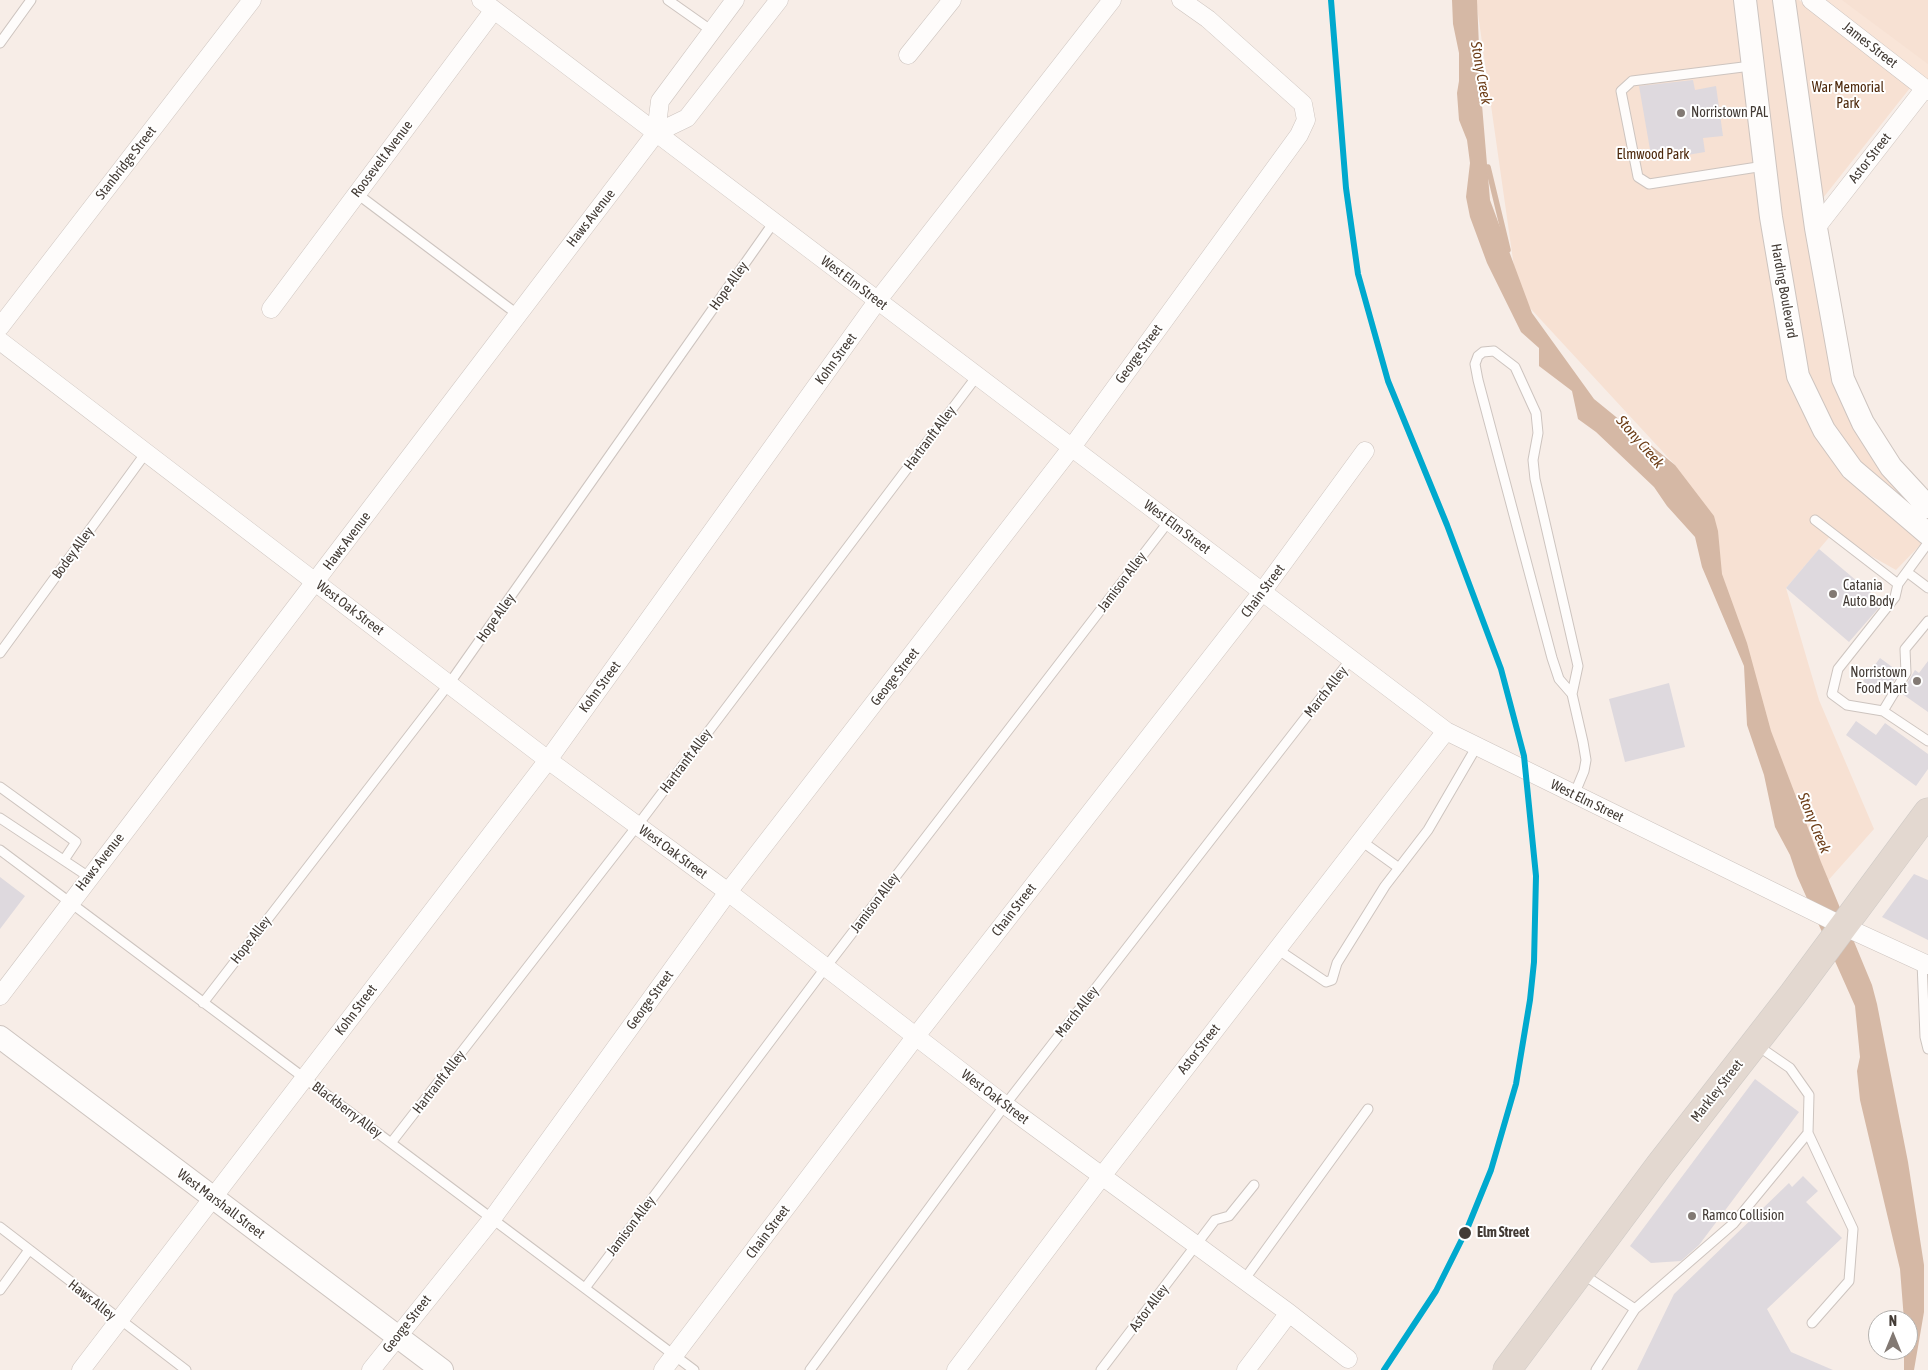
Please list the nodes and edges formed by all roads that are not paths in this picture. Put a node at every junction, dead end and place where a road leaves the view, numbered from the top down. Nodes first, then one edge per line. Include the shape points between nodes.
1 (31, 0) edge
2 (252, 0) edge
3 (668, 0) edge
4 (735, 0) edge
5 (779, 0) edge
6 (952, 0) edge
7 (1112, 0) edge
8 (1182, 0) edge
9 (1745, 0) edge
10 (1784, 0) edge
11 (1811, 0) edge
12 (488, 5) edge
13 (712, 31) junction
14 (0, 43) edge
15 (908, 55) dead end
16 (1752, 66) junction
17 (1926, 90) edge
18 (656, 133) junction
19 (1764, 166) junction
20 (356, 193) junction
21 (774, 222) junction
22 (1816, 228) junction
23 (878, 300) junction
24 (271, 309) dead end
25 (517, 314) junction
26 (0, 327) edge
27 (0, 341) edge
28 (977, 376) junction
29 (1072, 447) junction
30 (1365, 451) dead end
31 (145, 454) junction
32 (1928, 507) edge
33 (1814, 520) dead end
34 (1169, 521) junction
35 (1928, 534) edge
36 (1928, 543) edge
37 (1907, 572) junction
38 (316, 582) junction
39 (1898, 584) junction
40 (1928, 588) edge
41 (1262, 592) junction
42 (1928, 621) edge
43 (0, 652) edge
44 (1351, 659) junction
45 (449, 684) junction
46 (1572, 694) junction
47 (1883, 711) junction
48 (1446, 731) junction
49 (1928, 741) edge
50 (1477, 746) junction
51 (548, 760) junction
52 (0, 787) edge
53 (1574, 795) junction
54 (0, 818) edge
55 (637, 826) junction
56 (1920, 827) edge
57 (1360, 840) junction
58 (0, 850) edge
59 (64, 860) junction
60 (1399, 868) junction
61 (89, 877) junction
62 (728, 892) junction
63 (69, 902) junction
64 (1843, 926) junction
65 (1277, 949) junction
66 (1925, 963) edge
67 (826, 967) junction
68 (0, 996) edge
69 (203, 1003) junction
70 (916, 1036) junction
71 (0, 1037) edge
72 (1754, 1044) junction
73 (1928, 1049) edge
74 (304, 1078) junction
75 (1005, 1105) junction
76 (1368, 1109) dead end
77 (1808, 1133) junction
78 (391, 1143) junction
79 (1102, 1176) junction
80 (1254, 1185) dead end
81 (211, 1197) junction
82 (492, 1219) junction
83 (0, 1227) edge
84 (1196, 1245) junction
85 (29, 1250) junction
86 (1580, 1272) junction
87 (1244, 1280) junction
88 (585, 1288) junction
89 (0, 1290) edge
90 (1635, 1309) junction
91 (1290, 1313) junction
92 (118, 1320) junction
93 (1812, 1323) dead end
94 (397, 1336) junction
95 (674, 1356) junction
96 (1348, 1359) dead end
97 (81, 1370) edge
98 (186, 1370) edge
99 (371, 1370) edge
100 (442, 1370) edge
101 (663, 1370) edge
102 (694, 1370) edge
103 (810, 1370) edge
104 (956, 1370) edge
105 (1101, 1370) edge
106 (1246, 1370) edge
107 (1507, 1370) edge
108 (1596, 1370) edge

1 - 14 lane
2 - 26 street, Stanbridge Street
3 - 13 lane
4 - 13 street
5 - 18 street, Haws Avenue via 687,118
6 - 15 street
7 - 23 street, Kohn Street
8 - 29 street, George Street via 1208,18 1303,104 1306,120 1299,135
9 - 16 street, Harding Boulevard
10 - 22 street
11 - 17 street, James Street
12 - 18 street, West Elm Street
12 - 20 street, Roosevelt Avenue
13 - 18 street via 660,101
16 - 19 street, Harding Boulevard
16 - 19 lane via 1632,81 1621,91 1638,177 1649,184
17 - 22 street, Astor Street
18 - 21 street, West Elm Street
18 - 25 street, Haws Avenue
19 - 35 street, Harding Boulevard via 1798,376 1824,430 1852,468
20 - 24 street, Roosevelt Avenue
20 - 25 lane
21 - 23 street, West Elm Street
21 - 45 lane, Hope Alley
22 - 32 street via 1843,379 1864,423 1891,467
23 - 28 street, West Elm Street
23 - 51 street, Kohn Street
25 - 38 street, Haws Avenue
27 - 31 street, West Oak Street
28 - 29 street, West Elm Street
28 - 55 lane, Hartranft Alley
29 - 34 street, West Elm Street
29 - 62 street, George Street
30 - 41 street, Chain Street
31 - 38 street, West Oak Street
31 - 43 lane, Bodey Alley
33 - 39 lane
34 - 41 street, West Elm Street
34 - 67 lane, Jamison Alley
36 - 37 lane
37 - 39 lane
37 - 40 lane
38 - 45 street, West Oak Street
38 - 61 street, Haws Avenue
39 - 47 lane via 1895,598 1838,669 1832,694 1847,705
41 - 44 street, West Elm Street
41 - 70 street, Chain Street
42 - 47 lane via 1905,649 1906,673
44 - 48 street, West Elm Street
44 - 75 lane, March Alley
45 - 51 street, West Oak Street
45 - 69 lane, Hope Alley
46 - 46 lane via 1559,679 1552,658 1478,380 1475,364 1483,352 1494,351 1515,367 1536,413 1535,479 1578,666
46 - 53 lane via 1586,760
47 - 49 lane
48 - 50 street, West Elm Street
48 - 57 street, Astor Street
50 - 53 street, West Elm Street
50 - 60 lane via 1428,830
51 - 55 street, West Oak Street
51 - 74 street, Kohn Street
52 - 59 lane via 76,842
53 - 64 street, West Elm Street
54 - 59 lane
55 - 62 street, West Oak Street
55 - 78 lane, Hartranft Alley
56 - 64 highway, Markley Street
57 - 60 lane
57 - 65 street, Astor Street
58 - 63 lane, Blackberry Alley
59 - 61 lane
60 - 65 lane via 1336,963 1332,980 1326,982
61 - 63 street, Haws Avenue
62 - 67 street, West Oak Street
62 - 82 street, George Street
63 - 68 street, Haws Avenue
63 - 69 lane, Blackberry Alley
64 - 66 street, West Elm Street
64 - 72 highway, Markley Street
65 - 79 street, Astor Street
66 - 73 lane via 1925,1037
67 - 70 street, West Oak Street
67 - 88 lane, Jamison Alley
69 - 74 lane, Blackberry Alley
70 - 75 street, West Oak Street
70 - 95 street, Chain Street
71 - 81 street, West Marshall Street
72 - 77 lane via 1790,1068 1809,1095
72 - 86 highway, Markley Street
74 - 78 lane, Blackberry Alley
74 - 81 street, Kohn Street
75 - 79 street, West Oak Street
75 - 103 lane, March Alley
76 - 87 lane
77 - 90 lane via 1734,1223
77 - 93 lane via 1853,1229 1849,1281
78 - 82 lane, Blackberry Alley
79 - 84 street, West Oak Street
79 - 104 street, Astor Street
80 - 84 lane, Astor Alley via 1229,1216 1215,1220
81 - 92 street, Kohn Street
81 - 94 street, West Marshall Street
82 - 88 lane, Blackberry Alley
82 - 94 street, George Street
83 - 85 lane, Haws Alley
84 - 87 street, West Oak Street
84 - 105 lane, Astor Alley
85 - 89 lane
85 - 92 lane, Haws Alley
86 - 90 lane
86 - 107 highway, Markley Street
87 - 91 street, West Oak Street
88 - 95 lane, Blackberry Alley
90 - 108 lane
91 - 96 street, West Oak Street
91 - 106 street
92 - 97 street, Kohn Street
92 - 98 lane, Haws Alley
94 - 99 street, George Street
94 - 100 street, West Marshall Street
95 - 101 street, Chain Street
95 - 102 lane, Blackberry Alley

